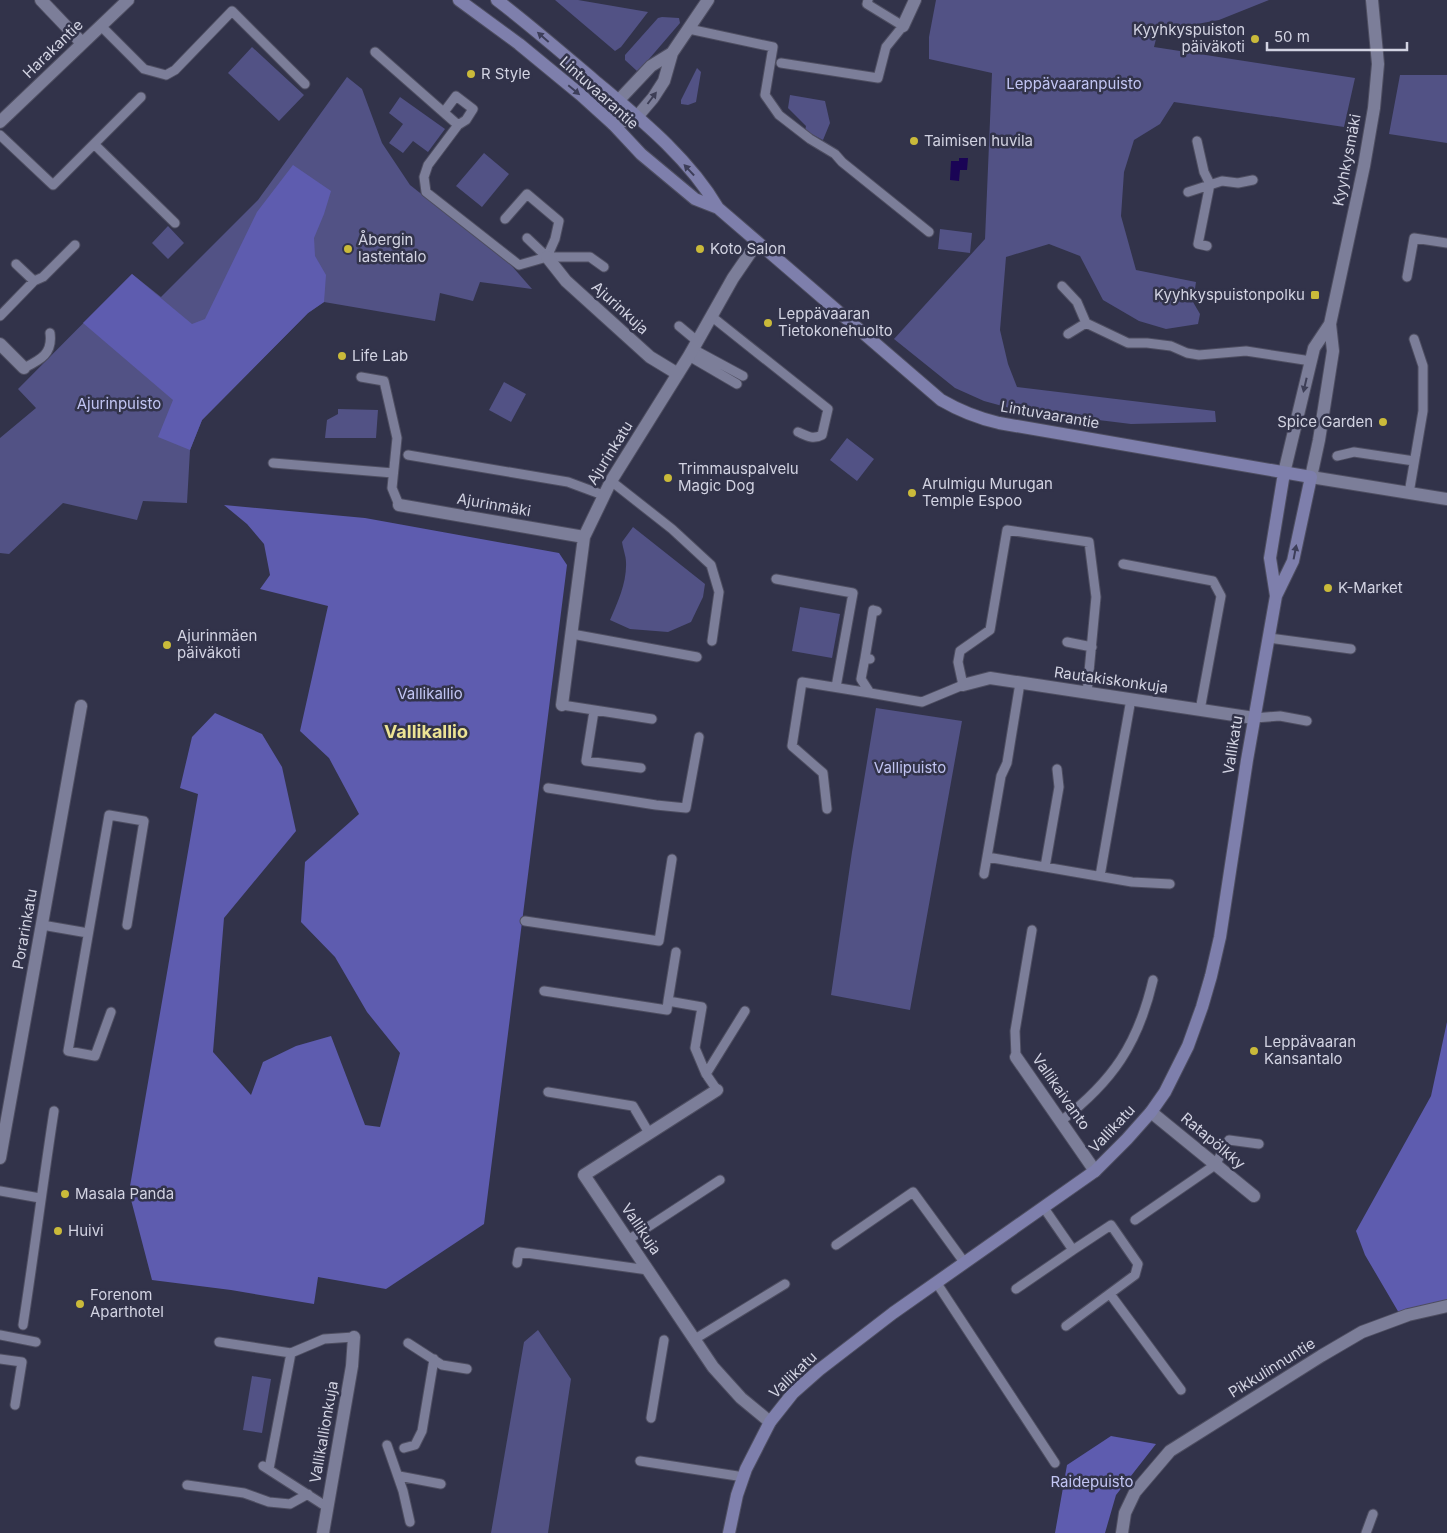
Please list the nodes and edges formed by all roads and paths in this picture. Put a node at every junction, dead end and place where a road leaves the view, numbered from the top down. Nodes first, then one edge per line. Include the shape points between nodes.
1 (40, 0) edge
2 (128, 0) edge
3 (459, 0) edge
4 (498, 0) edge
5 (708, 0) edge
6 (868, 0) edge
7 (915, 0) edge
8 (1372, 0) edge
9 (101, 26) junction
10 (902, 26) junction
11 (689, 29) junction
12 (82, 43) junction
13 (375, 52) dead end
14 (672, 52) junction
15 (781, 63) dead end
16 (305, 84) dead end
17 (141, 96) dead end
18 (618, 101) junction
19 (444, 112) junction
20 (636, 118) junction
21 (0, 122) edge
22 (613, 124) junction
23 (458, 125) junction
24 (0, 135) edge
25 (1196, 141) dead end
26 (94, 144) junction
27 (1253, 180) dead end
28 (1210, 184) junction
29 (1188, 192) dead end
30 (718, 208) junction
31 (505, 219) dead end
32 (175, 223) dead end
33 (929, 232) dead end
34 (527, 238) dead end
35 (757, 243) junction
36 (1447, 243) edge
37 (75, 245) dead end
38 (1207, 246) dead end
39 (547, 257) junction
40 (16, 264) dead end
41 (604, 267) dead end
42 (1407, 277) dead end
43 (34, 281) junction
44 (1062, 286) dead end
45 (0, 316) edge
46 (711, 316) junction
47 (1086, 323) junction
48 (1330, 324) junction
49 (678, 326) dead end
50 (50, 333) dead end
51 (1068, 334) dead end
52 (1414, 339) dead end
53 (0, 344) edge
54 (693, 349) junction
55 (1311, 361) junction
56 (24, 368) joint
57 (678, 374) junction
58 (361, 377) dead end
59 (740, 380) dead end
60 (798, 432) dead end
61 (408, 455) dead end
62 (1337, 456) dead end
63 (1414, 461) junction
64 (273, 463) dead end
65 (393, 473) junction
66 (1284, 473) junction
67 (1311, 477) junction
68 (611, 481) junction
69 (1409, 493) junction
70 (603, 495) junction
71 (1447, 499) edge
72 (399, 505) joint
73 (584, 537) junction
74 (1123, 564) dead end
75 (776, 579) dead end
76 (1276, 596) junction
77 (877, 610) dead end
78 (572, 634) junction
79 (1269, 638) junction
80 (712, 641) dead end
81 (1067, 642) dead end
82 (1092, 647) junction
83 (1351, 649) dead end
84 (697, 657) dead end
85 (1020, 683) junction
86 (963, 685) junction
87 (836, 687) junction
88 (870, 693) junction
89 (1087, 693) junction
90 (1131, 699) junction
91 (562, 705) joint
92 (81, 706) dead end
93 (1200, 710) junction
94 (594, 711) junction
95 (1254, 718) junction
96 (652, 719) dead end
97 (1307, 721) dead end
98 (699, 737) dead end
99 (641, 768) dead end
100 (1057, 769) dead end
101 (548, 788) dead end
102 (827, 809) dead end
103 (987, 857) junction
104 (672, 859) dead end
105 (1045, 867) junction
106 (984, 874) dead end
107 (1100, 876) junction
108 (1170, 884) dead end
109 (525, 921) dead end
110 (42, 925) junction
111 (126, 925) dead end
112 (1032, 930) dead end
113 (88, 933) junction
114 (676, 952) dead end
115 (1153, 980) dead end
116 (544, 991) dead end
117 (668, 1001) junction
118 (745, 1011) dead end
119 (111, 1012) dead end
120 (1016, 1058) joint
121 (706, 1074) junction
122 (716, 1090) joint
123 (548, 1092) dead end
124 (6, 1093) edge
125 (54, 1111) dead end
126 (1151, 1112) junction
127 (1061, 1121) junction
128 (649, 1133) junction
129 (1259, 1144) dead end
130 (0, 1158) edge
131 (1215, 1165) junction
132 (1095, 1171) junction
133 (720, 1180) dead end
134 (0, 1191) edge
135 (1254, 1196) dead end
136 (40, 1198) junction
137 (1044, 1208) junction
138 (1135, 1220) dead end
139 (628, 1240) junction
140 (836, 1245) dead end
141 (1073, 1250) junction
142 (964, 1262) junction
143 (517, 1263) dead end
144 (648, 1270) junction
145 (936, 1282) junction
146 (785, 1284) dead end
147 (1016, 1289) dead end
148 (1110, 1294) junction
149 (1447, 1306) edge
150 (23, 1325) dead end
151 (1066, 1326) dead end
152 (0, 1335) edge
153 (354, 1337) joint
154 (664, 1340) dead end
155 (695, 1340) junction
156 (36, 1342) dead end
157 (219, 1342) dead end
158 (408, 1343) dead end
159 (291, 1353) junction
160 (0, 1359) edge
161 (434, 1359) junction
162 (467, 1369) dead end
163 (1181, 1390) dead end
164 (15, 1405) dead end
165 (651, 1418) dead end
166 (770, 1422) junction
167 (387, 1445) dead end
168 (404, 1448) dead end
169 (640, 1461) dead end
170 (1055, 1463) dead end
171 (399, 1476) junction
172 (744, 1477) junction
173 (441, 1484) dead end
174 (187, 1485) dead end
175 (308, 1494) junction
176 (327, 1507) junction
177 (1373, 1514) dead end
178 (410, 1522) dead end
179 (323, 1533) edge
180 (729, 1533) edge
181 (1122, 1533) edge
182 (1366, 1533) edge

1 - 12 street
2 - 9 street, Harakantie
3 -> 22 main road, Lintuvaarantie via 519,44
18 -> 4 main road, Lintuvaarantie
5 - 11 street
6 - 10 lane via 867,4
7 - 10 street
8 - 48 street, Kyyhkysmäki via 1378,64 1374,108
9 - 12 street, Harakantie
9 - 16 lane via 144,69 166,75 175,70 232,11
10 - 15 lane via 886,47 878,78
11 - 14 street
11 - 33 lane via 773,47 765,95 779,115 835,154
12 - 21 street, Harakantie
13 - 19 lane
14 - 18 street via 651,66
20 -> 14 street via 664,81
17 - 26 lane
18 - 20 main road, Lintuvaarantie
18 - 22 street
19 - 23 lane
19 - 23 lane via 456,96 473,109
20 - 22 street
30 -> 20 main road, Lintuvaarantie via 705,186
22 - 30 main road, Lintuvaarantie via 641,154 695,199
23 - 39 lane via 428,165 424,177 426,192 519,265
24 - 26 lane via 53,185
25 - 28 lane
26 - 32 lane
27 - 28 lane
28 - 29 lane
28 - 38 lane via 1198,244
30 - 35 main road, Lintuvaarantie
31 - 39 lane via 527,194 559,221
34 - 39 lane
35 - 46 street, Ajurinkatu
35 - 66 main road, Lintuvaarantie via 941,400 976,418
36 - 42 lane via 1414,238
37 - 43 lane via 43,277
39 - 41 lane via 590,257
39 - 57 street, Ajurinkuja via 566,281 650,358
40 - 43 lane
43 - 45 lane
44 - 47 lane via 1077,302
46 - 54 street, Ajurinkatu
46 - 60 lane via 828,409 822,435 816,438
47 - 51 lane
47 - 55 lane via 1128,343 1171,346 1187,353 1246,351
48 - 55 street, Kyyhkysmäki via 1314,348
48 - 67 street, Kyyhkysmäki via 1333,351
49 - 54 lane
50 - 56 lane via 51,342 42,359
52 - 63 lane via 1422,366 1423,410
53 - 56 street
54 - 57 street, Ajurinkatu
54 - 59 lane
55 -> 66 street, Kyyhkysmäki
57 - 68 street, Ajurinkatu
58 - 65 lane via 384,381 397,438
61 - 70 lane via 568,482
62 - 63 lane via 1354,452
63 - 69 lane
64 - 65 lane
65 - 72 lane via 392,488
66 - 67 main road, Lintuvaarantie
66 - 76 main road, Vallikatu via 1270,558
67 - 69 street, Lintuvaarantie
76 -> 67 main road, Vallikatu via 1293,560
68 - 70 street, Ajurinkatu
68 - 80 lane via 711,565 719,592
69 - 71 street, Lintuvaarantie
70 - 73 street, Ajurinkatu
72 - 73 street, Ajurinmäki
73 - 78 street, Ajurinkatu
74 - 93 lane via 1213,581 1221,596
75 - 87 lane via 853,593
76 - 79 main road, Vallikatu
77 - 88 lane via 873,610 867,659 861,678
78 - 84 lane
78 - 91 street, Ajurinkatu
79 - 83 lane
79 - 95 main road, Vallikatu
81 - 82 lane
82 - 86 lane via 1096,597 1089,542 1007,530 990,630 960,651 958,662
82 - 89 lane
85 - 86 street, Rautakiskonkuja via 990,678
85 - 89 street, Rautakiskonkuja
85 - 103 lane
86 - 88 lane via 922,702
87 - 88 lane
87 - 102 lane via 802,682 792,746 823,774
89 - 90 street, Rautakiskonkuja
90 - 93 street, Rautakiskonkuja
90 - 107 lane
91 - 94 lane
92 - 110 street, Porarinkatu
93 - 95 street, Rautakiskonkuja
94 - 96 lane
94 - 99 lane via 586,761
95 - 97 lane via 1280,716
95 - 126 main road, Vallikatu via 1211,976 1182,1058
98 - 101 lane via 686,808
100 - 105 lane via 1060,787
103 - 105 lane
103 - 106 lane
104 - 109 lane via 658,942
105 - 107 lane
107 - 108 lane
110 - 113 lane
110 - 124 street, Porarinkatu
111 - 113 lane via 144,821 109,815
112 - 120 lane via 1015,1031
113 - 119 lane via 68,1051 95,1056
114 - 117 lane
115 - 127 lane via 1133,1040 1116,1070 1085,1103
116 - 117 lane via 667,1010
117 - 121 lane via 702,1007 696,1048
118 - 121 lane
120 - 127 street, Vallikaivanto
121 - 122 lane
122 - 128 street, Vallikuja
123 - 128 lane via 633,1106
124 - 130 street, Porarinkatu
125 - 136 lane
126 - 131 street, Ratapölkky
126 - 132 main road, Vallikatu
127 - 132 street, Vallikaivanto
128 - 139 street, Vallikuja via 584,1175
129 - 131 lane via 1229,1140
131 - 135 street, Ratapölkky
131 - 138 lane
132 - 137 main road, Vallikatu
133 - 139 lane
134 - 136 lane
136 - 150 lane
137 - 141 lane
137 - 142 main road, Vallikatu
139 - 144 street, Vallikuja
140 - 142 lane via 913,1192
141 - 147 lane
141 - 148 lane via 1111,1225 1138,1264 1136,1275
142 - 145 main road, Vallikatu
143 - 144 lane via 519,1252
144 - 155 street, Vallikuja
145 - 166 main road, Vallikatu via 819,1370 793,1393
145 - 170 lane
146 - 155 lane
148 - 151 lane
148 - 163 lane
149 - 181 street, Pikkulinnuntie via 1408,1315 1370,1329 1170,1451 1135,1492 1125,1513
152 - 156 lane
153 - 159 lane via 324,1339
153 - 176 street, Vallikallionkuja via 352,1366
154 - 165 lane
155 - 166 street, Vallikuja via 741,1398
157 - 159 lane
158 - 161 lane
159 - 175 lane via 266,1467
160 - 164 lane via 22,1362
161 - 162 lane via 442,1365
161 - 168 lane via 422,1431 415,1445
166 - 172 main road, Vallikatu
167 - 171 lane
169 - 172 lane
171 - 173 lane
171 - 178 lane
172 - 180 main road, Vallikatu
174 - 175 lane via 290,1504
175 - 176 lane
176 - 179 street, Vallikallionkuja
177 - 182 lane

